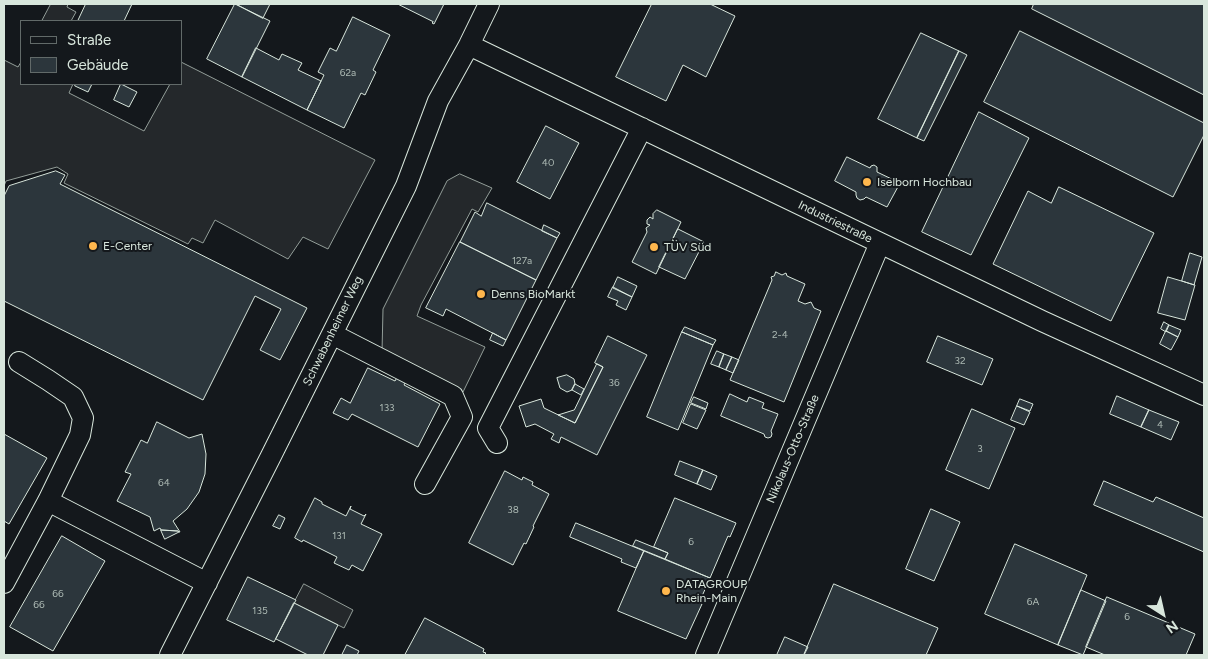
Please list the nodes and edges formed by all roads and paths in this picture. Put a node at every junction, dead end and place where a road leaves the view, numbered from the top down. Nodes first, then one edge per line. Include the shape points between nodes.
1 (489, 4) edge
2 (468, 45) junction
3 (642, 128) junction
4 (880, 243) junction
5 (332, 334) junction
6 (19, 362) dead end
7 (1204, 395) edge
8 (497, 443) dead end
9 (425, 484) dead end
10 (48, 501) junction
11 (4, 582) edge
12 (207, 583) junction
13 (170, 655) edge
14 (706, 655) edge

1 - 2 street, Schwabenheimer Weg
2 - 3 street, Industriestraße
2 - 5 street, Schwabenheimer Weg via 438,101 406,186
3 - 4 street, Industriestraße
3 - 8 street via 488,428
4 - 7 street, Industriestraße
4 - 14 street, Nikolaus-Otto-Straße
5 - 9 street via 453,396 462,417
5 - 12 street, Schwabenheimer Weg
6 - 10 street via 73,397 83,418 80,435
10 - 11 street
10 - 12 street
12 - 13 street, Schwabenheimer Weg

